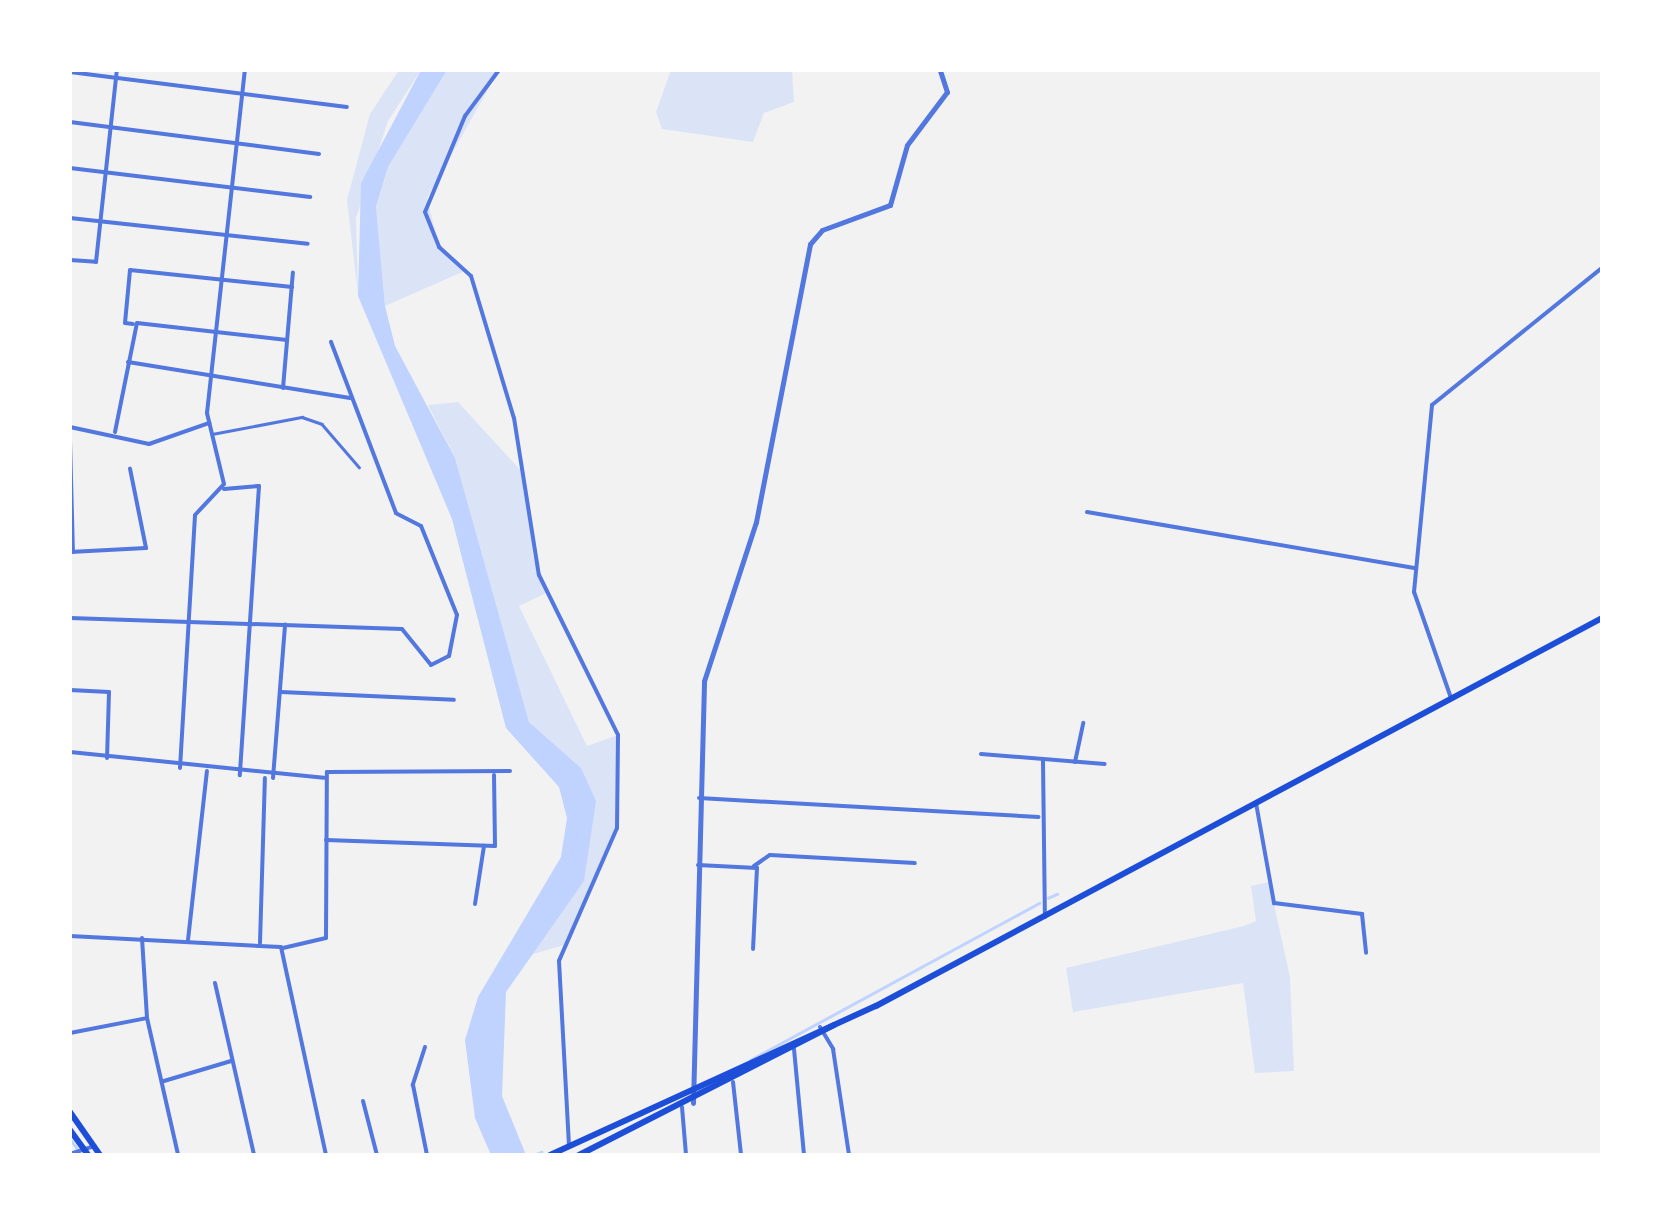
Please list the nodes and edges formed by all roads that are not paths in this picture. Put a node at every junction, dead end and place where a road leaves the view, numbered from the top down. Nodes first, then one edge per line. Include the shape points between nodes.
1 (245, 70) edge
2 (500, 70) edge
3 (940, 70) edge
4 (70, 72) edge
5 (117, 72) edge
6 (242, 94) junction
7 (347, 107) dead end
8 (70, 122) edge
9 (112, 124) junction
10 (237, 141) junction
11 (320, 154) dead end
12 (70, 168) edge
13 (106, 171) junction
14 (232, 186) junction
15 (310, 197) dead end
16 (70, 218) edge
17 (100, 222) junction
18 (227, 238) junction
19 (308, 244) dead end
20 (70, 260) edge
21 (1602, 268) edge
22 (293, 272) dead end
23 (222, 281) junction
24 (292, 288) junction
25 (135, 324) junction
26 (216, 332) junction
27 (287, 340) junction
28 (331, 342) dead end
29 (128, 362) junction
30 (210, 377) junction
31 (283, 388) junction
32 (350, 398) junction
33 (209, 423) junction
34 (70, 427) edge
35 (114, 432) junction
36 (210, 434) junction
37 (70, 440) edge
38 (359, 466) dead end
39 (130, 468) dead end
40 (223, 489) junction
41 (1087, 512) dead end
42 (71, 552) edge
43 (1414, 568) junction
44 (70, 618) edge
45 (189, 621) junction
46 (252, 622) junction
47 (1600, 622) edge
48 (285, 624) junction
49 (70, 690) edge
50 (281, 692) junction
51 (1451, 698) junction
52 (454, 700) dead end
53 (1082, 722) dead end
54 (70, 752) edge
55 (981, 754) dead end
56 (107, 758) junction
57 (1042, 760) junction
58 (1075, 762) junction
59 (1105, 764) dead end
60 (180, 768) junction
61 (207, 771) junction
62 (510, 771) dead end
63 (494, 772) junction
64 (240, 775) junction
65 (265, 778) junction
66 (273, 778) junction
67 (324, 778) junction
68 (700, 798) junction
69 (1256, 803) junction
70 (1038, 817) junction
71 (326, 840) junction
72 (484, 846) junction
73 (915, 863) dead end
74 (698, 866) junction
75 (754, 866) junction
76 (475, 904) dead end
77 (1044, 917) junction
78 (70, 936) edge
79 (142, 938) junction
80 (188, 940) junction
81 (260, 944) junction
82 (283, 948) junction
83 (753, 949) dead end
84 (1366, 953) dead end
85 (214, 983) dead end
86 (146, 1018) junction
87 (834, 1024) junction
88 (820, 1027) junction
89 (70, 1034) edge
90 (826, 1036) junction
91 (425, 1047) dead end
92 (794, 1049) junction
93 (231, 1061) junction
94 (162, 1081) junction
95 (733, 1082) junction
96 (693, 1090) junction
97 (363, 1101) dead end
98 (693, 1103) junction
99 (682, 1107) junction
100 (70, 1112) edge
101 (70, 1130) edge
102 (95, 1146) junction
103 (569, 1147) junction
104 (87, 1153) edge
105 (70, 1154) edge
106 (100, 1155) edge
107 (178, 1155) edge
108 (254, 1155) edge
109 (326, 1155) edge
110 (378, 1155) edge
111 (427, 1155) edge
112 (550, 1155) edge
113 (579, 1155) edge
114 (686, 1155) edge
115 (741, 1155) edge
116 (804, 1155) edge
117 (849, 1155) edge

1 - 6 street
2 - 103 street via 465,116 426,212 439,247 471,276 514,418 539,575 618,735 616,828 559,962
3 - 68 street via 947,92 906,145 890,205 822,230 810,244 756,522 704,681
4 - 5 street
5 - 6 street
5 - 9 street
6 - 7 street
6 - 10 street
8 - 9 street
9 - 10 street
9 - 13 street
10 - 11 street
10 - 14 street
12 - 13 street
13 - 14 street
13 - 17 street
14 - 15 street
14 - 18 street
16 - 17 street
17 - 18 street
17 - 20 street via 96,262
18 - 19 street
18 - 23 street
21 - 43 street via 1432,405
22 - 24 street
23 - 24 street
23 - 25 street via 130,270 124,322
23 - 26 street
24 - 27 street
25 - 26 street
25 - 29 street
26 - 27 street
26 - 30 street
27 - 31 street
28 - 32 street
29 - 30 street
29 - 35 street
30 - 31 street
30 - 33 street
31 - 32 street
32 - 48 street via 396,513 421,526 457,614 456,646 433,665 405,630
33 - 35 street via 149,444
33 - 36 street
34 - 35 street
36 - 38 street via 302,417 322,424
36 - 40 street
37 - 42 street
39 - 42 street via 146,548
40 - 45 street via 195,516
40 - 46 street via 260,486
41 - 43 street
43 - 51 street via 1418,608
44 - 45 street
45 - 46 street
45 - 60 street
46 - 48 street
46 - 64 street
47 - 51 main road
48 - 50 street
49 - 56 street via 108,691
50 - 52 street
50 - 66 street
51 - 69 main road
53 - 58 street
54 - 56 street
55 - 57 street
56 - 60 street
57 - 58 street
57 - 70 street
58 - 59 street
60 - 61 street
61 - 64 street
61 - 80 street
62 - 63 street
63 - 67 street via 346,768
63 - 72 street via 495,846
64 - 65 street
65 - 66 street
65 - 81 street
66 - 67 street
67 - 71 street
68 - 70 street
68 - 74 street
69 - 77 main road
69 - 84 street via 1274,903 1362,914
70 - 77 street
71 - 72 street
71 - 82 street via 324,943
72 - 76 street
73 - 75 street via 770,856
74 - 75 street
74 - 96 street
75 - 83 street
77 - 87 main road
78 - 79 street
79 - 80 street
79 - 86 street
80 - 81 street
81 - 82 street
82 - 109 street
85 - 93 street
86 - 89 street
86 - 94 street
87 - 88 main road
87 - 90 main road
88 - 90 street
88 - 96 main road
90 - 92 main road
90 - 117 street
91 - 111 street via 414,1085
92 - 95 main road
92 - 116 street
93 - 94 street
93 - 108 street
94 - 107 street
95 - 98 main road
95 - 115 street
96 - 98 street
96 - 103 main road
97 - 110 street
98 - 99 main road
99 - 113 main road
99 - 114 street
100 - 102 main road
101 - 104 main road
102 - 104 street
102 - 106 main road
103 - 112 main road
104 - 105 street

